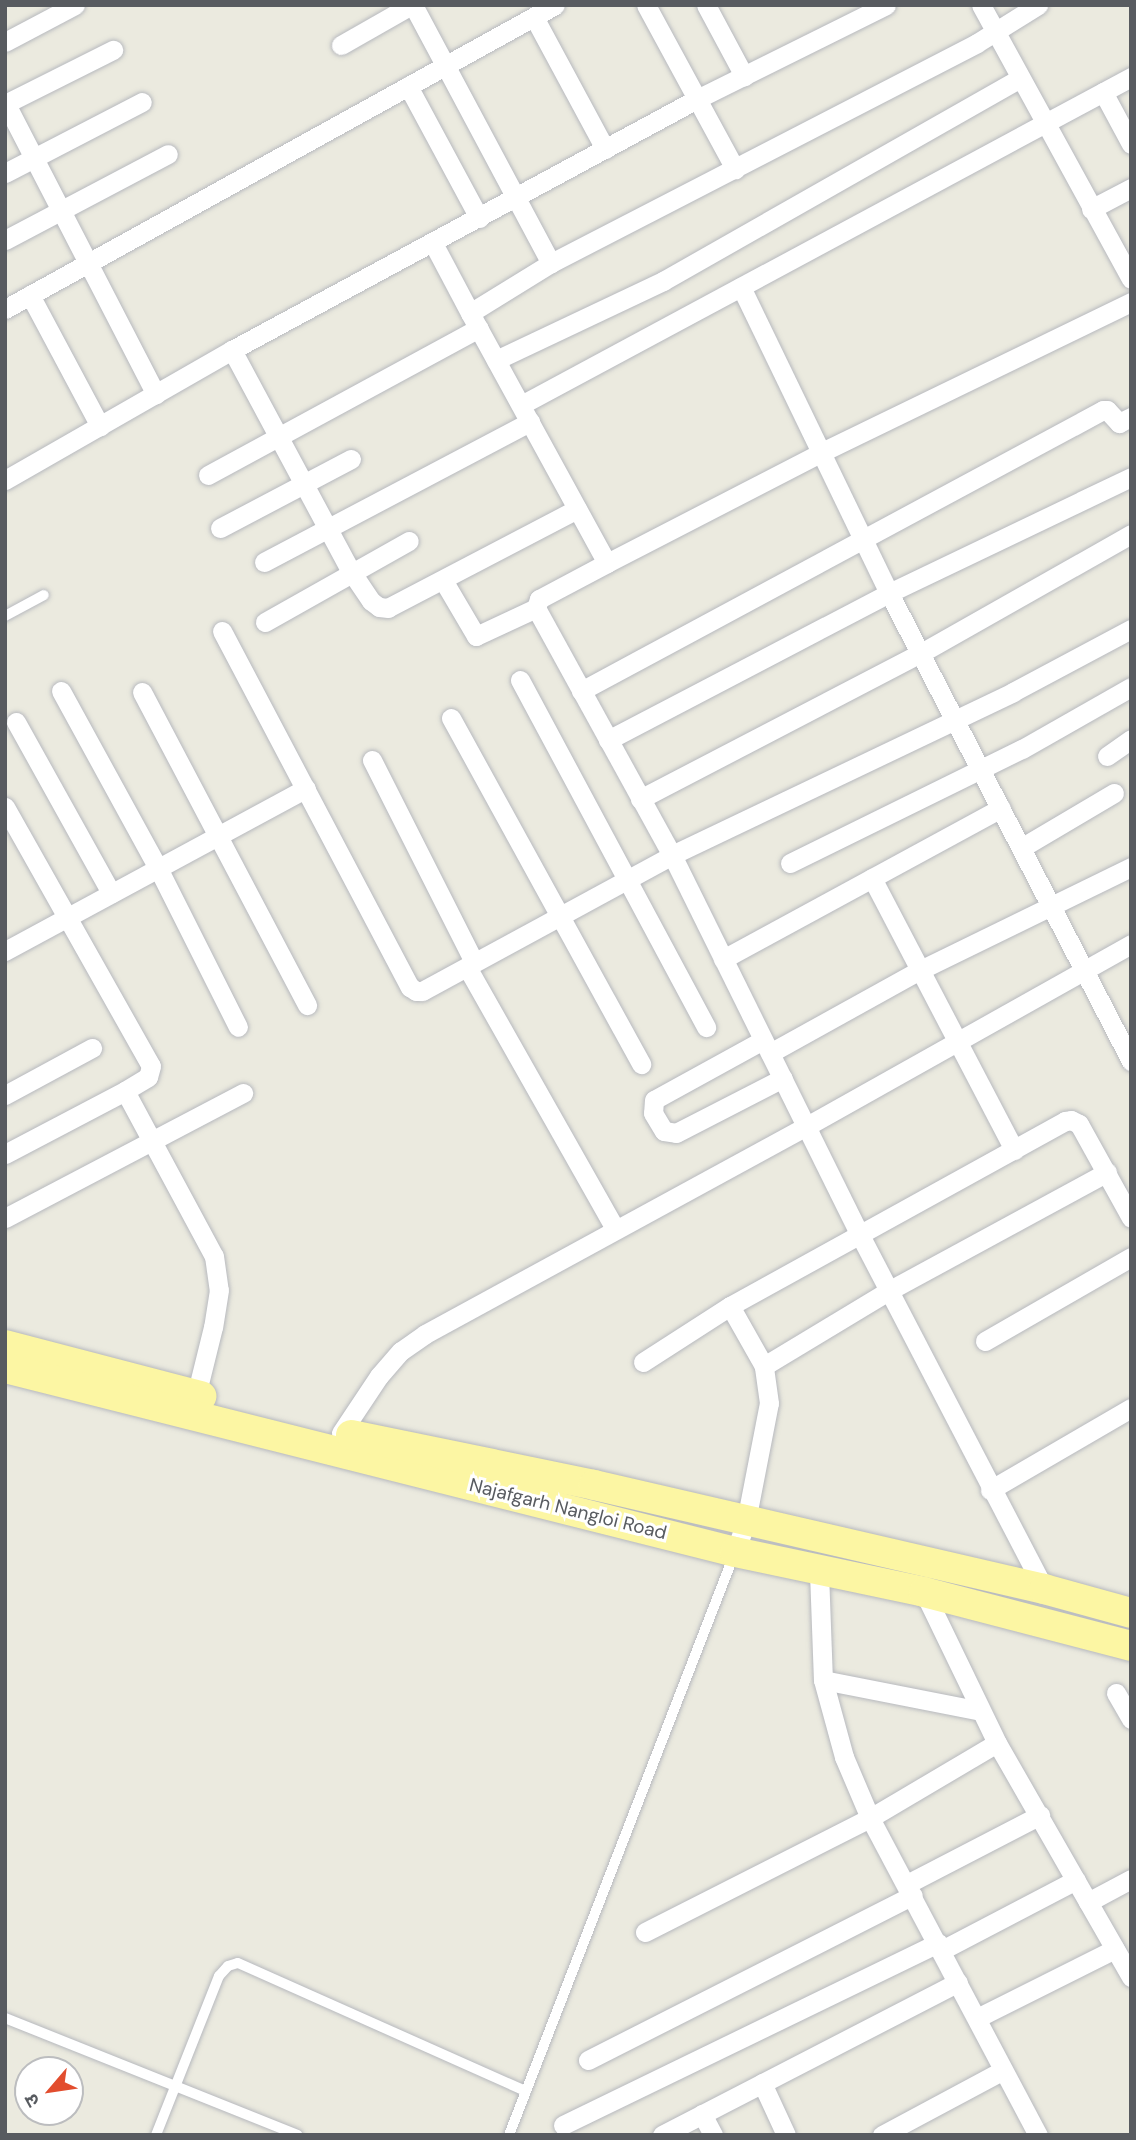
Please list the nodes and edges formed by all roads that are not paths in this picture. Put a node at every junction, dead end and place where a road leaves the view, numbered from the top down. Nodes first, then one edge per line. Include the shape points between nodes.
1 (75, 5) edge
2 (412, 5) edge
3 (646, 5) edge
4 (706, 5) edge
5 (887, 5) edge
6 (981, 5) edge
7 (1038, 5) edge
8 (544, 10) edge
9 (995, 31) junction
10 (5, 42) edge
11 (341, 45) dead end
12 (113, 50) dead end
13 (445, 65) junction
14 (744, 76) junction
15 (1131, 77) edge
16 (1020, 78) junction
17 (408, 86) junction
18 (1103, 92) junction
19 (695, 100) junction
20 (142, 102) dead end
21 (6, 103) edge
22 (1045, 124) junction
23 (1131, 144) edge
24 (605, 149) junction
25 (167, 155) dead end
26 (35, 158) junction
27 (735, 169) junction
28 (5, 173) edge
29 (1131, 188) edge
30 (516, 199) junction
31 (1091, 209) junction
32 (62, 210) junction
33 (479, 218) junction
34 (5, 240) edge
35 (433, 243) junction
36 (89, 260) junction
37 (551, 263) junction
38 (1131, 279) edge
39 (741, 287) junction
40 (30, 295) junction
41 (1131, 302) edge
42 (5, 309) edge
43 (474, 320) junction
44 (232, 350) junction
45 (496, 359) junction
46 (156, 394) junction
47 (525, 414) junction
48 (1131, 417) edge
49 (100, 426) junction
50 (276, 436) junction
51 (820, 453) junction
52 (351, 459) dead end
53 (208, 475) dead end
54 (1131, 477) edge
55 (5, 480) edge
56 (302, 483) junction
57 (577, 509) junction
58 (220, 528) dead end
59 (328, 529) junction
60 (1131, 534) edge
61 (862, 539) junction
62 (409, 541) dead end
63 (264, 562) dead end
64 (607, 563) junction
65 (352, 573) junction
66 (443, 580) junction
67 (889, 593) junction
68 (44, 595) dead end
69 (536, 608) junction
70 (5, 616) edge
71 (265, 622) dead end
72 (1131, 629) edge
73 (222, 631) dead end
74 (921, 653) junction
75 (520, 681) dead end
76 (1131, 687) edge
77 (61, 691) dead end
78 (581, 691) junction
79 (142, 692) dead end
80 (452, 718) dead end
81 (954, 720) junction
82 (16, 722) dead end
83 (1131, 739) edge
84 (608, 740) junction
85 (1107, 755) dead end
86 (372, 760) dead end
87 (980, 767) junction
88 (306, 788) junction
89 (1114, 793) dead end
90 (640, 799) junction
91 (5, 807) edge
92 (1001, 808) junction
93 (215, 835) junction
94 (1021, 848) junction
95 (672, 855) junction
96 (790, 863) dead end
97 (157, 866) junction
98 (1131, 867) edge
99 (872, 878) junction
100 (626, 880) junction
101 (111, 893) junction
102 (1051, 907) junction
103 (561, 915) junction
104 (67, 919) junction
105 (1131, 944) edge
106 (5, 951) edge
107 (723, 959) junction
108 (471, 964) junction
109 (920, 970) junction
110 (1085, 971) junction
111 (307, 1005) dead end
112 (238, 1027) dead end
113 (706, 1027) dead end
114 (957, 1042) junction
115 (767, 1047) junction
116 (92, 1048) dead end
117 (1131, 1061) edge
118 (641, 1064) dead end
119 (783, 1078) junction
120 (125, 1091) junction
121 (243, 1094) dead end
122 (5, 1095) edge
123 (807, 1126) junction
124 (152, 1140) junction
125 (1014, 1150) junction
126 (5, 1154) edge
127 (1107, 1172) junction
128 (5, 1218) edge
129 (1131, 1218) edge
130 (615, 1229) junction
131 (860, 1235) junction
132 (1131, 1257) edge
133 (890, 1290) junction
134 (730, 1306) junction
135 (985, 1341) dead end
136 (5, 1345) edge
137 (643, 1363) dead end
138 (764, 1366) junction
139 (5, 1368) edge
140 (194, 1405) junction
141 (1131, 1408) edge
142 (341, 1433) junction
143 (990, 1490) junction
144 (746, 1521) junction
145 (736, 1552) junction
146 (819, 1572) junction
147 (1044, 1589) junction
148 (924, 1592) junction
149 (1131, 1613) edge
150 (1131, 1646) edge
151 (823, 1680) junction
152 (1116, 1693) dead end
153 (981, 1712) junction
154 (1131, 1719) edge
155 (997, 1743) junction
156 (1040, 1815) junction
157 (870, 1818) junction
158 (1131, 1879) edge
159 (1076, 1881) junction
160 (910, 1889) junction
161 (1088, 1902) junction
162 (645, 1932) dead end
163 (940, 1947) junction
164 (1115, 1949) junction
165 (1131, 1977) edge
166 (958, 1982) junction
167 (5, 2018) edge
168 (977, 2018) junction
169 (588, 2060) dead end
170 (1003, 2070) junction
171 (762, 2084) junction
172 (176, 2086) junction
173 (526, 2091) junction
174 (702, 2114) junction
175 (563, 2125) dead end
176 (156, 2135) edge
177 (297, 2135) edge
178 (509, 2135) edge
179 (662, 2135) edge
180 (713, 2135) edge
181 (786, 2135) edge
182 (883, 2135) edge
183 (1038, 2135) edge

1 - 10 street
2 - 11 street
2 - 13 street
3 - 19 street
4 - 14 street
5 - 14 street
6 - 9 street
7 - 9 street
8 - 13 street
8 - 24 street
9 - 16 street
9 - 27 street
12 - 21 street
13 - 17 street
13 - 30 street
14 - 19 street
15 - 18 street
16 - 22 street
16 - 45 street via 663,281
17 - 33 street
17 - 36 street
18 - 22 street
18 - 23 street
19 - 24 street
19 - 27 street
20 - 26 street
21 - 26 street
22 - 31 street
22 - 39 street
24 - 30 street
25 - 32 street
26 - 28 street
26 - 32 street
27 - 37 street
29 - 31 street
30 - 33 street
30 - 37 street
31 - 38 street
32 - 34 street
32 - 36 street
33 - 35 street
35 - 43 street
35 - 44 street
36 - 40 street
36 - 46 street
37 - 43 street
39 - 47 street
39 - 51 street
40 - 42 street
40 - 49 street
41 - 51 street
43 - 45 street
43 - 50 street
44 - 46 street
44 - 50 street
45 - 47 street
46 - 49 street
47 - 57 street
47 - 59 street
48 - 61 street via 1119,423 1103,410
49 - 55 street
50 - 53 street
50 - 56 street
51 - 61 street
51 - 64 street
52 - 56 street
54 - 67 street
56 - 58 street
56 - 59 street
57 - 64 street
57 - 66 street
59 - 63 street
59 - 65 street
60 - 74 street
61 - 67 street
61 - 78 street
62 - 65 street
64 - 69 street via 539,599
65 - 66 street via 371,601 388,608
65 - 71 street
66 - 69 street via 476,636
67 - 74 street
67 - 84 street
68 - 70 lane
69 - 78 street
72 - 81 street
73 - 88 street
74 - 81 street
74 - 90 street
75 - 100 street
76 - 87 street via 1022,749
77 - 97 street
78 - 84 street
79 - 93 street
80 - 103 street
81 - 87 street
81 - 95 street
82 - 101 street
83 - 85 street
84 - 90 street
86 - 108 street
87 - 92 street
87 - 96 street
88 - 93 street
88 - 108 street via 410,987 422,991
89 - 94 street
90 - 95 street
91 - 104 street
92 - 94 street
92 - 99 street
93 - 97 street
93 - 111 street
94 - 102 street
95 - 100 street
95 - 107 street
97 - 101 street
97 - 112 street
98 - 102 street
99 - 107 street
99 - 109 street
100 - 103 street
100 - 113 street
101 - 104 street
102 - 109 street
102 - 110 street
103 - 108 street
103 - 118 street
104 - 106 street
104 - 120 street via 151,1066 148,1077
105 - 110 street
107 - 115 street
108 - 130 street
109 - 114 street
109 - 115 street
110 - 114 street
110 - 117 street
114 - 123 street
114 - 125 street
115 - 119 street
115 - 119 street via 654,1100 653,1113 664,1131 677,1133
116 - 122 street
119 - 123 street
120 - 124 street
120 - 126 street
121 - 124 street
123 - 130 street
123 - 131 street
124 - 128 street
124 - 140 street via 214,1255 218,1273 213,1327
125 - 127 street via 1070,1120 1079,1124
125 - 131 street
127 - 129 street
127 - 133 street
130 - 142 street via 425,1334 379,1376
131 - 133 street
131 - 134 street
132 - 135 street
133 - 138 street
133 - 143 street
134 - 137 street
134 - 138 street
136 - 140 main road, Najafgarh Nangloi Road
138 - 144 street via 769,1403
139 - 140 main road, Najafgarh Nangloi Road
140 - 142 main road, Najafgarh Nangloi Road
140 - 145 main road, Najafgarh Nangloi Road
141 - 143 street
142 - 144 main road, Najafgarh Nangloi Road
143 - 147 street
144 - 145 street
144 - 147 main road, Najafgarh Nangloi Road
145 - 146 main road, Najafgarh Nangloi Road
145 - 173 lane
146 - 148 main road, Najafgarh Nangloi Road
146 - 151 street
147 - 149 main road, Najafgarh Nangloi Road
148 - 150 main road, Najafgarh Nangloi Road
148 - 153 street
151 - 153 street
151 - 157 street via 844,1758
152 - 154 street
153 - 155 street
155 - 156 street
155 - 157 street
156 - 159 street
156 - 160 street
157 - 160 street
157 - 162 street
158 - 161 street
159 - 161 street
159 - 163 street
160 - 163 street
160 - 169 street
161 - 164 street
163 - 166 street
163 - 175 street
164 - 165 street
164 - 168 street
166 - 168 street
166 - 171 street
167 - 172 lane
168 - 170 street
170 - 182 street
170 - 183 street
171 - 174 street
171 - 181 street
172 - 173 lane via 219,1976 238,1963
172 - 176 lane
172 - 177 lane
173 - 178 lane
174 - 179 street
174 - 180 street

